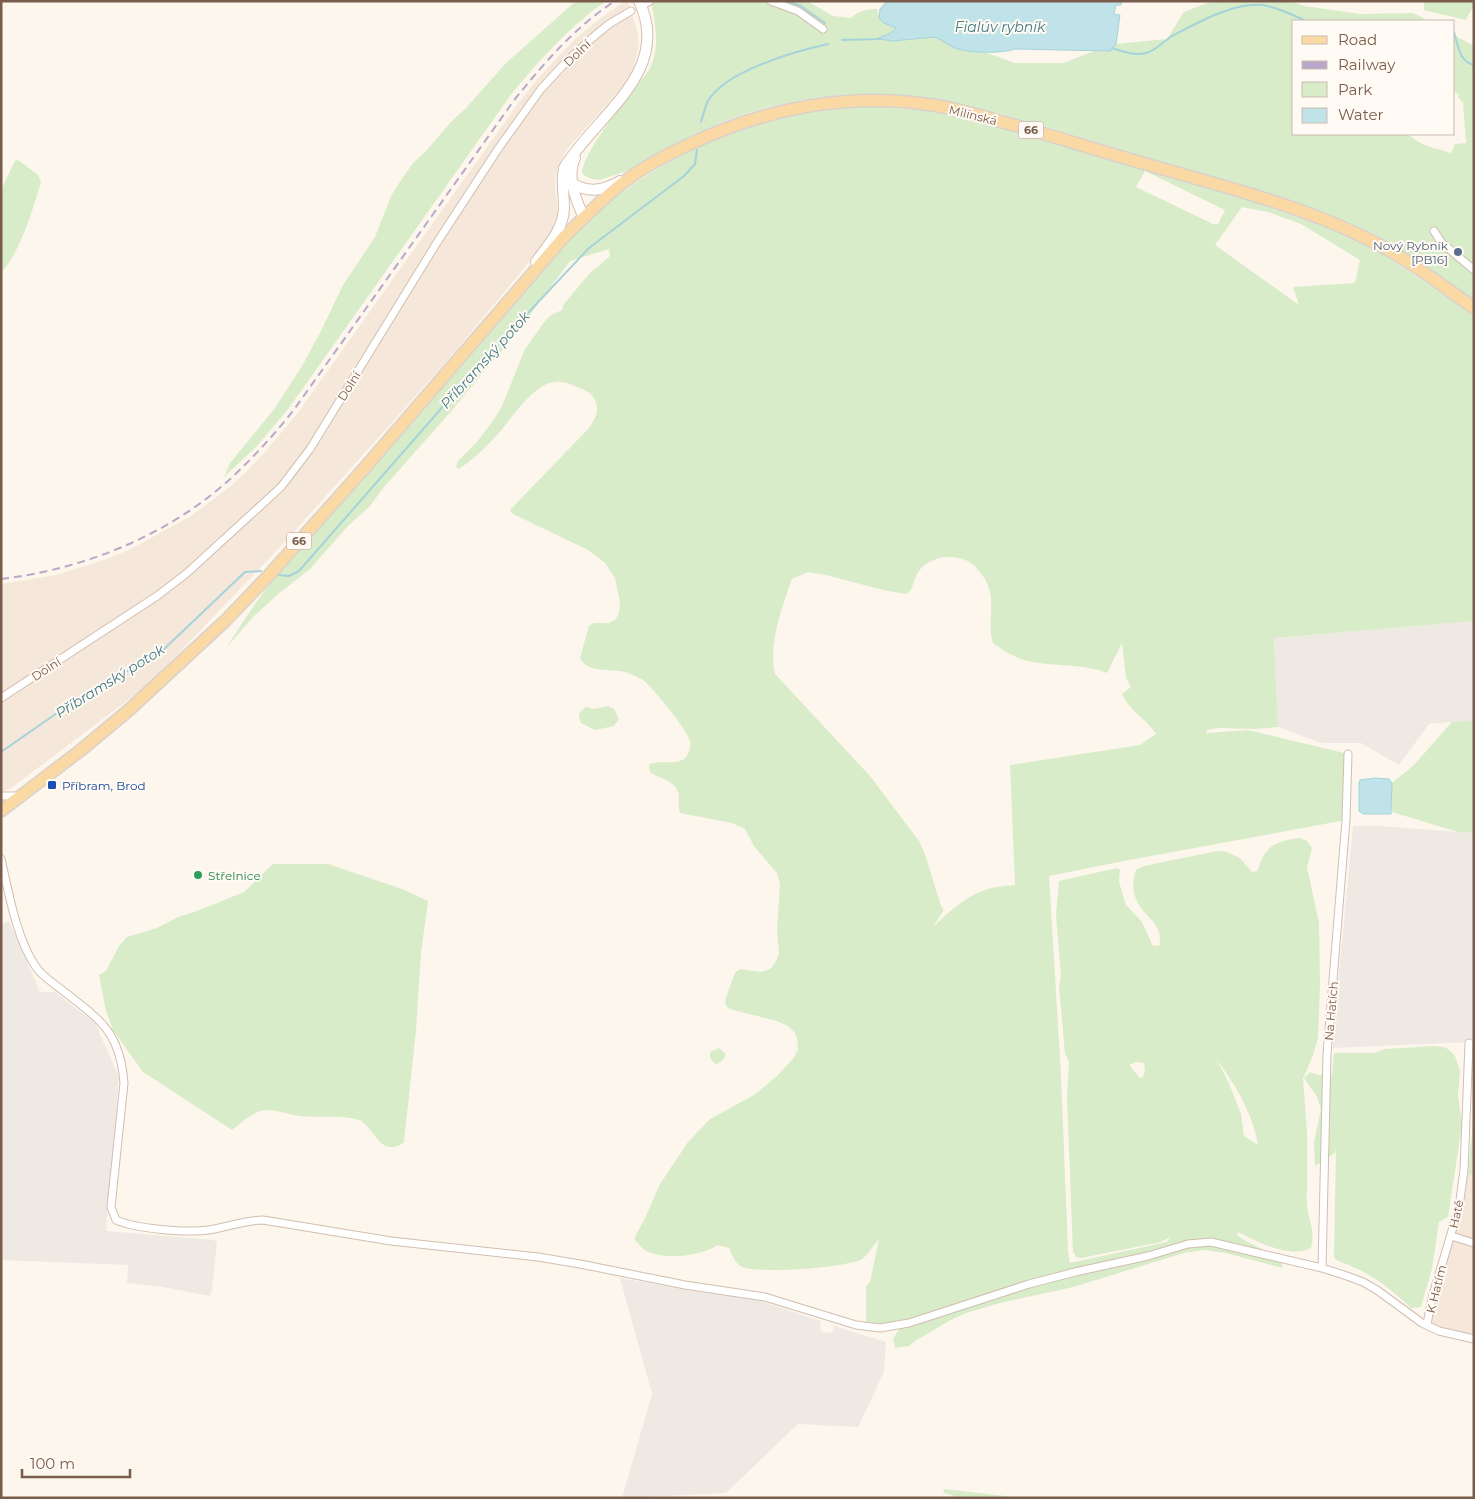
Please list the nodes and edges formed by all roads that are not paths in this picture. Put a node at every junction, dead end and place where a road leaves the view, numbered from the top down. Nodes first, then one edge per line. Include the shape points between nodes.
1 (771, 1) edge
2 (644, 3) edge
3 (631, 11) dead end
4 (823, 29) dead end
5 (578, 150) junction
6 (639, 172) junction
7 (572, 183) junction
8 (563, 194) junction
9 (584, 218) junction
10 (1434, 231) dead end
11 (1474, 270) edge
12 (529, 276) junction
13 (1474, 308) edge
14 (1, 698) edge
15 (1348, 754) dead end
16 (1, 796) edge
17 (20, 796) junction
18 (1, 811) edge
19 (1, 859) edge
20 (1469, 1043) dead end
21 (1452, 1236) junction
22 (1474, 1242) edge
23 (1322, 1268) junction
24 (1427, 1324) junction
25 (1474, 1339) edge

1 - 4 street via 798,11
2 - 5 street via 648,36 643,65 629,88
3 - 14 street, Dolní via 590,39 541,89 498,148 310,448 281,487 187,573 157,596
5 - 7 street via 572,166
5 - 8 street via 564,168
6 - 7 street via 601,190 588,190
6 - 9 main road, Milínská / 66
6 - 13 main road, Milínská / 66 via 712,133 785,110 844,101 933,105 1237,191 1336,225 1390,251
7 - 9 street
8 - 9 street via 567,204
8 - 12 street via 562,223
9 - 12 main road, 66
10 - 11 street via 1441,242
12 - 17 main road, 66 via 269,576 225,621 129,710
15 - 23 street, Na Hatích via 1346,820 1327,1054
16 - 17 street
17 - 18 main road, 66
19 - 23 street via 26,948 36,968 94,1015 118,1047 124,1083 112,1208 116,1220 128,1224 202,1230 263,1220 392,1241 538,1257 766,1297 828,1317 880,1328 910,1323 1029,1284 1188,1244 1211,1242
20 - 21 street, Hatě via 1464,1170
21 - 22 street
21 - 24 street, K Hatím
23 - 24 street via 1363,1282
24 - 25 street, K Hatím via 1439,1331

